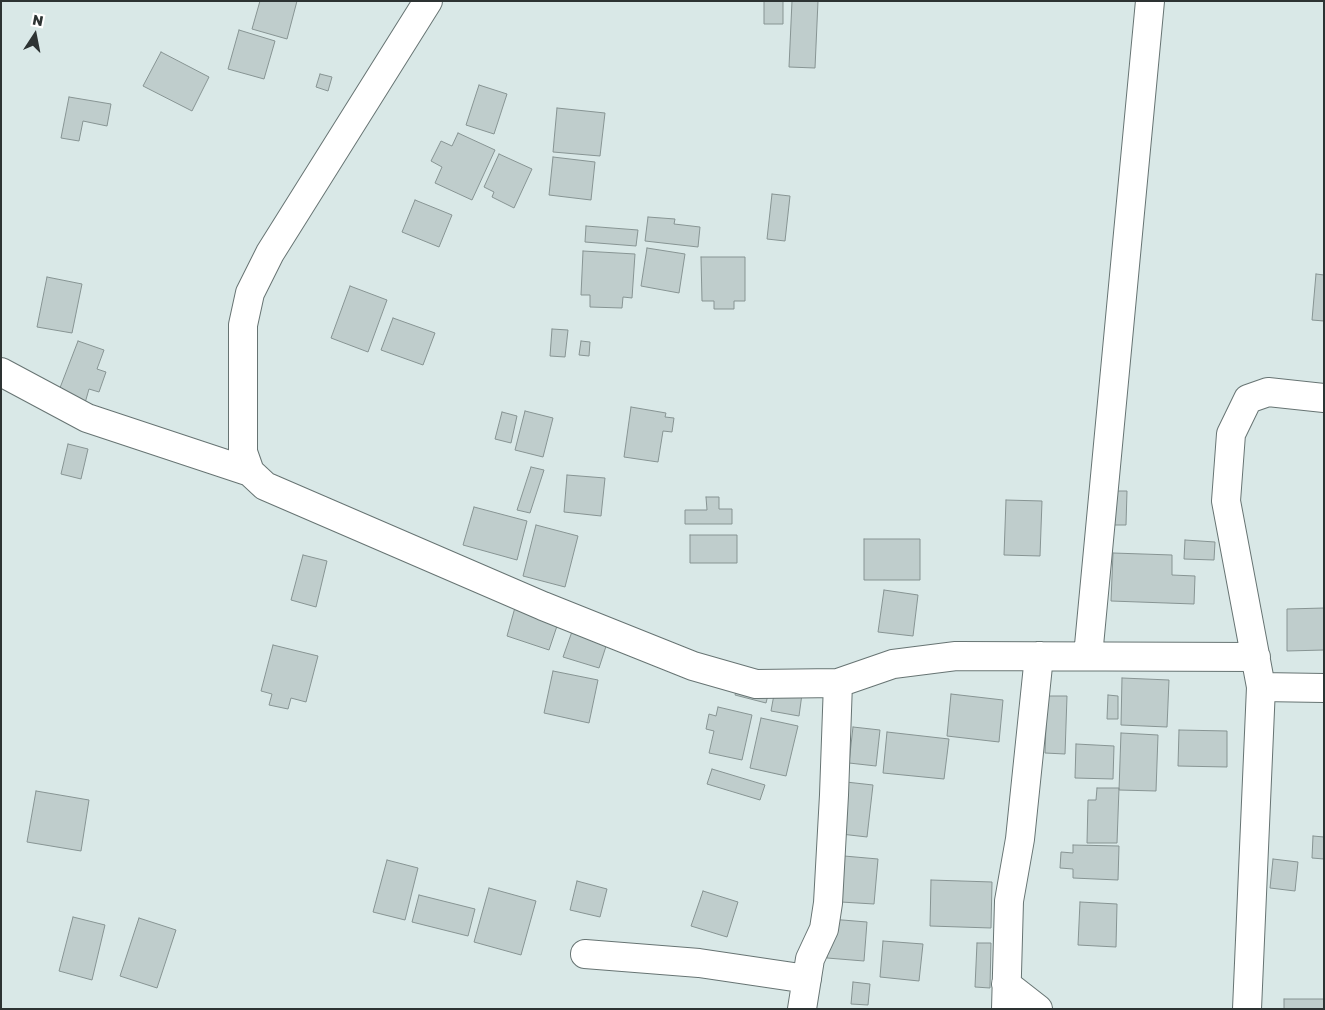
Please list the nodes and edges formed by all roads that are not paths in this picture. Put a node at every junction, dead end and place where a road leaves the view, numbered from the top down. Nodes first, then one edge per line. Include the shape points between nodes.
1 (428, 1) edge
2 (1150, 1) edge
3 (1, 372) edge
4 (1324, 398) edge
5 (250, 472) junction
6 (1040, 656) junction
7 (1088, 656) junction
8 (1256, 657) junction
9 (838, 683) junction
10 (1261, 687) junction
11 (1324, 688) edge
12 (585, 954) dead end
13 (807, 978) junction
14 (1006, 997) edge
15 (802, 1009) edge
16 (1038, 1009) edge
17 (1247, 1009) edge

1 - 5 street via 270,254 250,293 243,325 243,452
2 - 7 street
3 - 5 street via 87,418
4 - 8 street via 1268,392 1248,399 1231,434 1226,501
5 - 9 street via 265,486 543,606 693,666 756,684
6 - 7 street
6 - 9 street via 956,656 892,664
6 - 14 street via 1020,839 1009,902
7 - 8 street
8 - 10 street
9 - 13 street via 828,903 824,929 810,959
10 - 11 street
10 - 17 street
12 - 13 street
13 - 15 street
14 - 16 street

